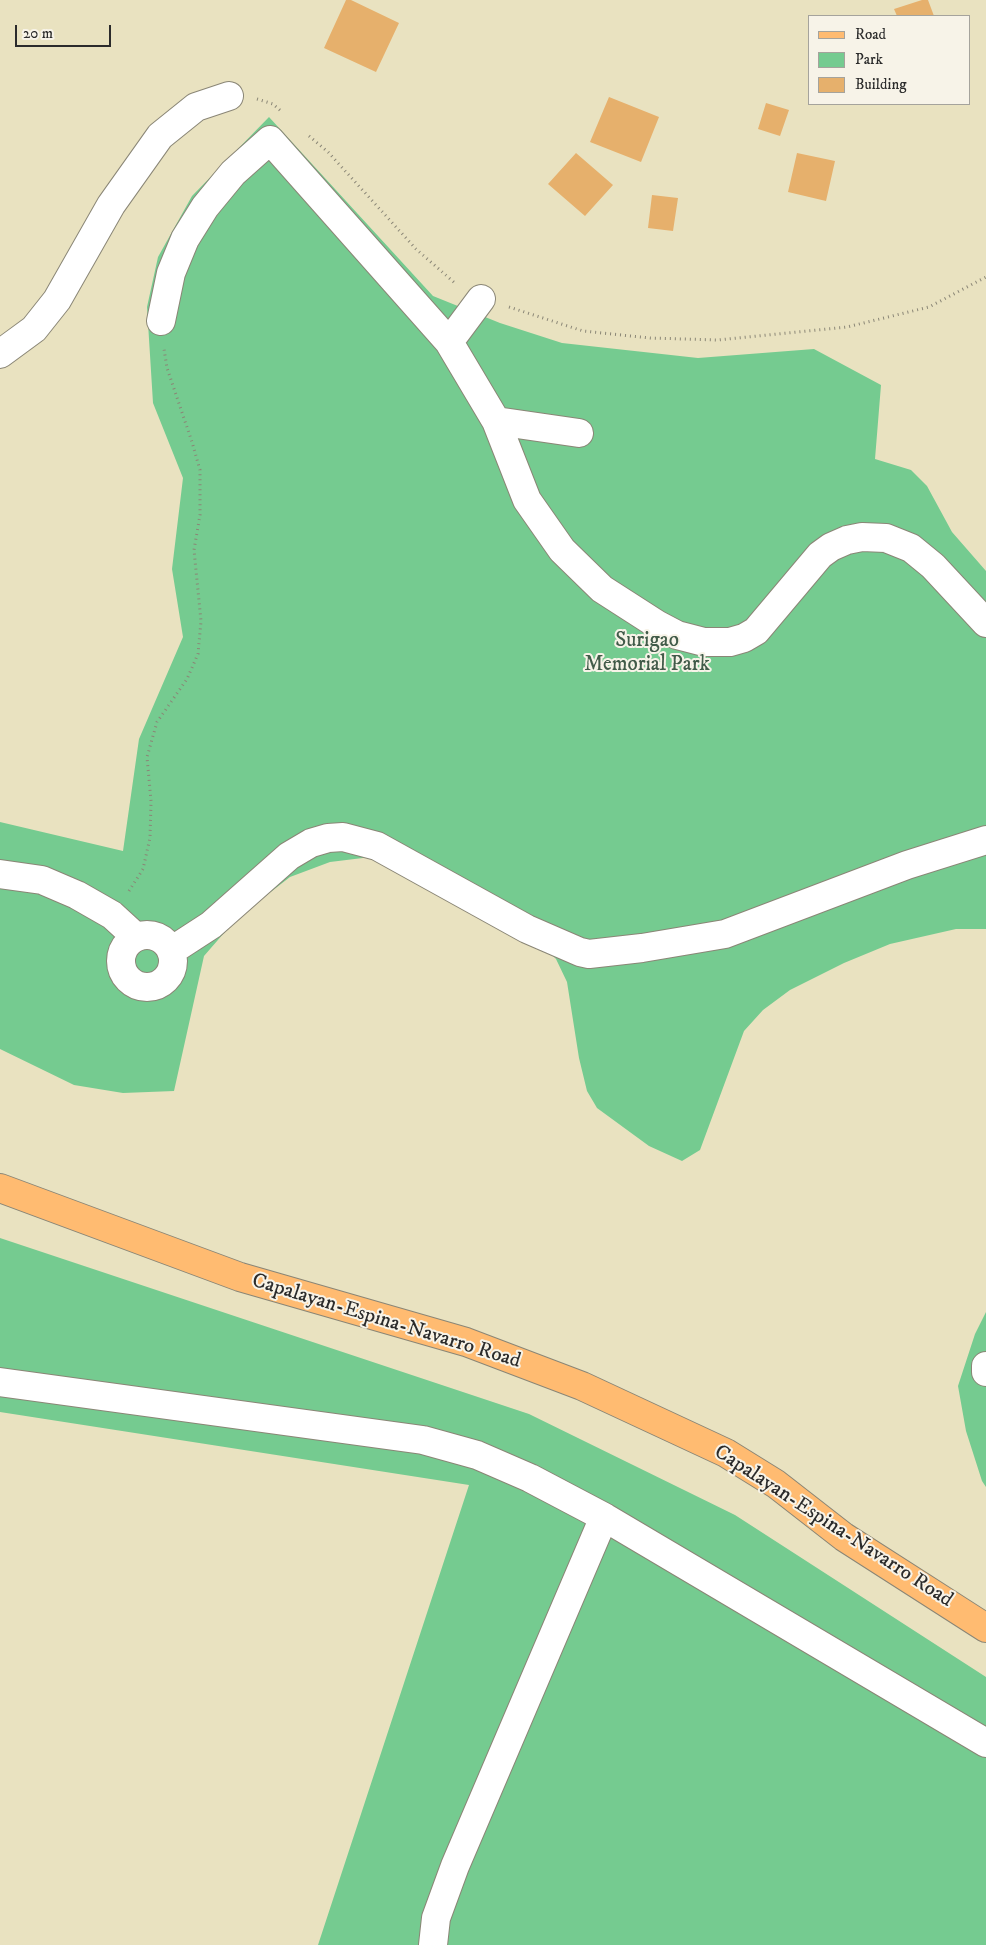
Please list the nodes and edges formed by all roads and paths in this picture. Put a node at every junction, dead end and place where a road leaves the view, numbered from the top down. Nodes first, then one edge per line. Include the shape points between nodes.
1 (229, 96) joint
2 (287, 116) dead end
3 (308, 134) dead end
4 (986, 277) edge
5 (481, 299) junction
6 (161, 321) joint
7 (449, 342) junction
8 (0, 354) edge
9 (496, 421) junction
10 (579, 433) dead end
11 (986, 623) edge
12 (986, 840) edge
13 (0, 874) edge
14 (112, 915) junction
15 (136, 937) junction
16 (171, 951) junction
17 (0, 1188) edge
18 (986, 1366) edge
19 (986, 1372) edge
20 (0, 1382) edge
21 (604, 1517) junction
22 (986, 1628) edge
23 (986, 1743) edge
24 (433, 1945) edge

1 - 2 path via 274,104
1 - 8 street via 196,107 160,136 111,205 57,300 34,329
3 - 5 path via 416,249 455,283
4 - 5 path via 929,307 847,327 718,340 650,338 583,331
5 - 7 street
6 - 7 street via 171,273 185,239 233,173 270,140
6 - 14 path via 167,368 200,470 200,514 194,550 201,621 198,654 187,679 157,722 148,757 150,838 143,869
7 - 9 street
9 - 10 street
9 - 11 street via 528,500 562,550 602,589 677,635 704,642 730,642 744,638 756,631 820,555 847,540 862,537 886,538 911,548 933,566
12 - 16 street via 907,865 725,934 589,954 528,929 377,846 343,837 328,838 311,843 289,856 211,925
13 - 14 street via 42,880
14 - 15 street
15 - 16 street via 153,935 167,944
15 - 16 street via 123,949 121,966 130,981 138,985 146,987 162,982 168,976 172,968
17 - 22 main road, Capalayan-Espina-Navarro Road via 240,1277 466,1342 582,1386 726,1453 776,1484 844,1537
18 - 19 street
20 - 21 street via 423,1440 495,1463
21 - 23 street
21 - 24 street via 455,1866 436,1918

